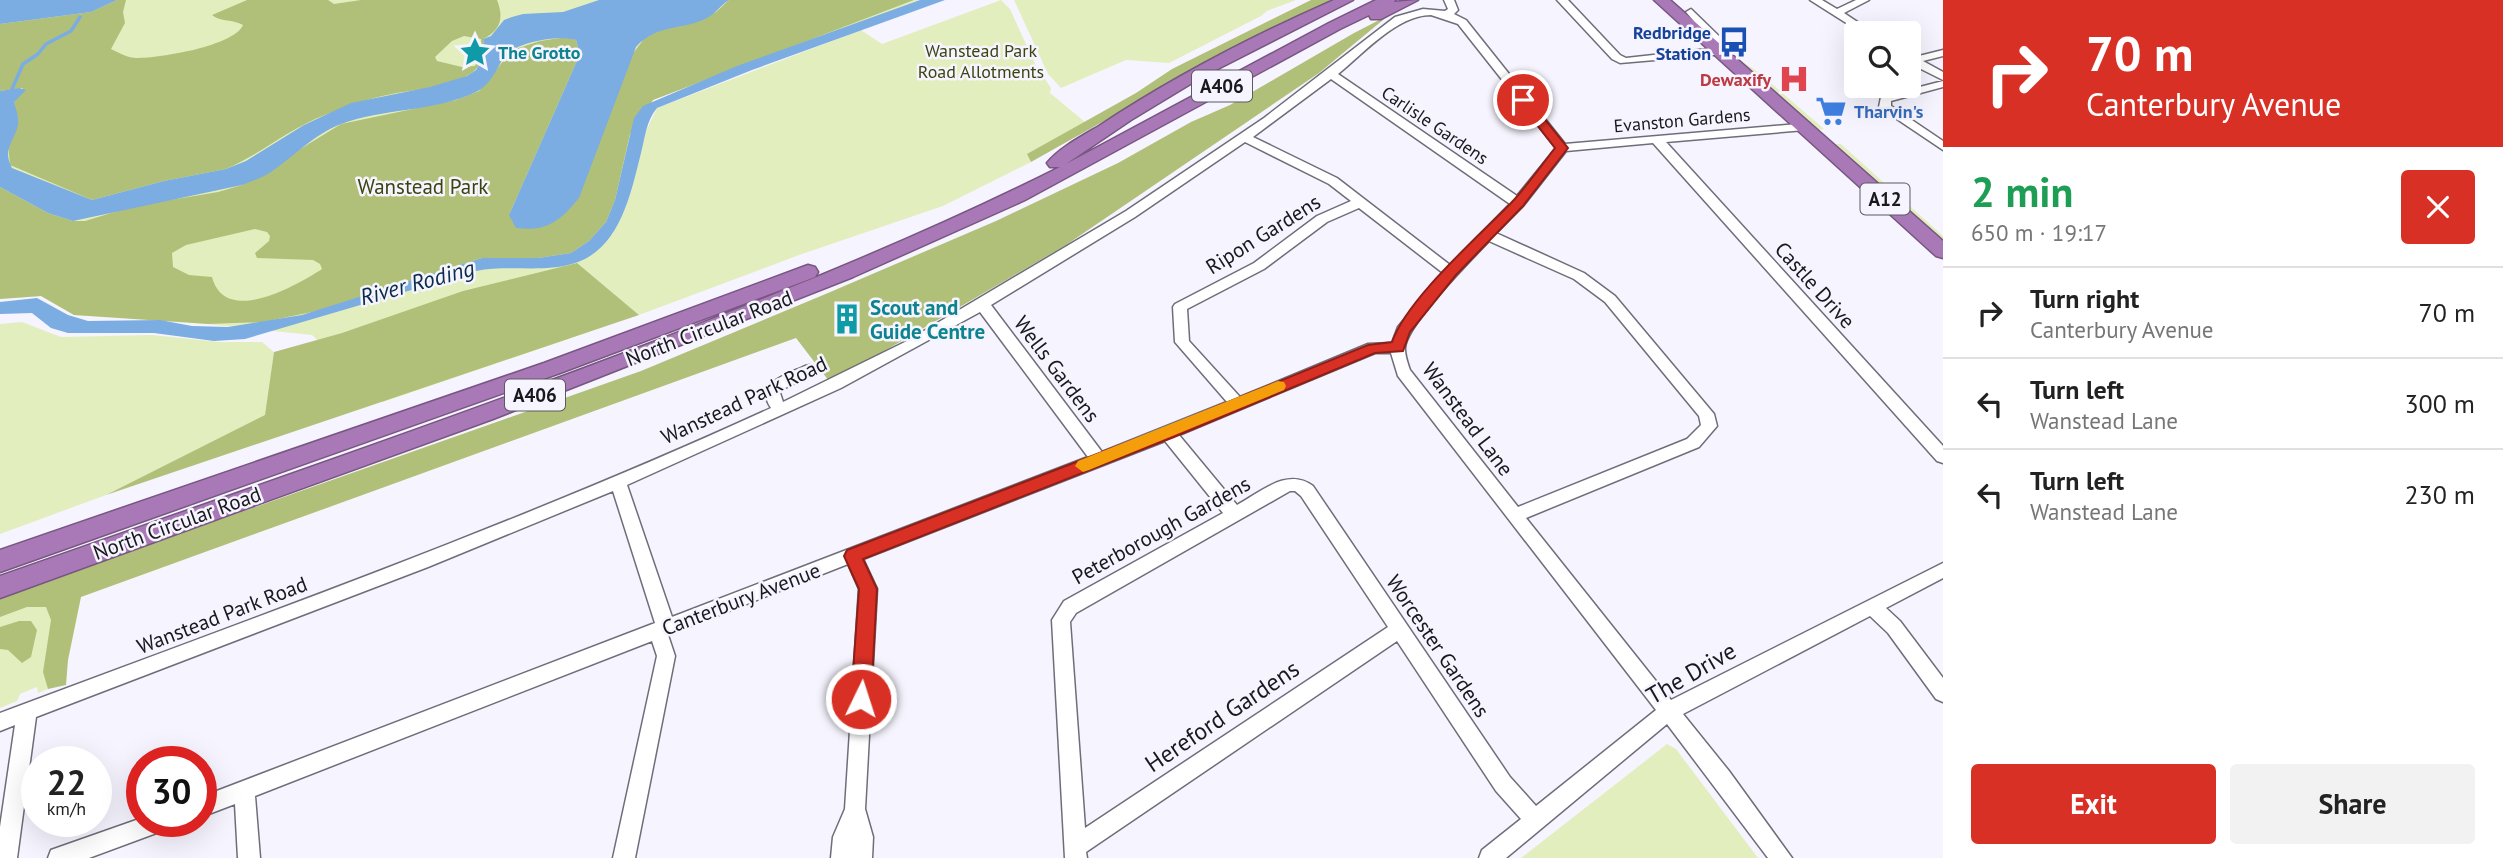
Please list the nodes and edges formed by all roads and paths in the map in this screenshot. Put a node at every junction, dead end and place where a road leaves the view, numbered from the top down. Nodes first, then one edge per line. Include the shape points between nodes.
1 (1346, 0) edge
2 (1363, 0) edge
3 (1388, 0) edge
4 (1411, 0) edge
5 (1562, 0) edge
6 (1661, 0) edge
7 (1678, 0) edge
8 (1815, 0) edge
9 (1864, 0) edge
10 (1448, 7) edge
11 (1691, 12) junction
12 (1836, 13) junction
13 (1849, 21) edge
14 (1720, 53) junction
15 (1943, 53) edge
16 (1921, 57) edge
17 (1921, 65) edge
18 (1332, 75) junction
19 (1943, 77) edge
20 (1943, 84) edge
21 (1805, 126) junction
22 (1245, 138) junction
23 (1657, 140) junction
24 (1943, 146) edge
25 (1562, 148) junction
26 (1058, 170) junction
27 (1361, 202) junction
28 (1518, 203) junction
29 (1943, 232) edge
30 (1488, 235) junction
31 (1943, 252) edge
32 (1451, 271) junction
33 (982, 304) junction
34 (1397, 348) junction
35 (810, 370) dead end
36 (1237, 402) junction
37 (780, 409) junction
38 (1168, 433) junction
39 (1943, 457) edge
40 (1099, 460) junction
41 (618, 482) junction
42 (1307, 491) joint
43 (1235, 515) junction
44 (1514, 516) junction
45 (853, 556) junction
46 (0, 561) edge
47 (1943, 570) edge
48 (0, 587) edge
49 (1872, 606) junction
50 (662, 629) junction
51 (1399, 629) junction
52 (1943, 693) edge
53 (26, 712) junction
54 (1668, 712) junction
55 (0, 722) edge
56 (245, 792) junction
57 (217, 802) edge
58 (855, 809) junction
59 (1536, 821) junction
60 (126, 834) edge
61 (1075, 852) edge
62 (6, 858) edge
63 (60, 858) edge
64 (249, 858) edge
65 (624, 858) edge
66 (842, 858) edge
67 (861, 858) edge
68 (1490, 858) edge
69 (1781, 858) edge

1 - 26 highway, A406 via 1196,73 1097,133
2 - 26 highway, North Circular Road / A406 via 1302,29
3 - 26 highway, North Circular Road / A406 via 1301,42 1160,123
4 - 26 highway, A406 via 1357,24 1172,125
5 - 14 street via 1621,60
6 - 14 highway, A12
7 - 11 highway, A12
8 - 12 street
9 - 12 street
10 - 18 street, Wanstead Park Road via 1399,19
10 - 25 street
11 - 14 street via 1725,49
11 - 29 highway, A12
12 - 13 street
14 - 21 highway, A12
15 - 16 street
17 - 19 street
18 - 22 street, Wanstead Park Road
18 - 28 street, Carlisle Gardens
20 - 24 street via 1885,99 1885,107
21 - 23 street, Evanston Gardens
21 - 31 highway, A12
22 - 27 street via 1333,181
22 - 33 street, Wanstead Park Road via 1107,230
23 - 25 street, Evanston Gardens
23 - 39 street, Castle Drive
25 - 28 street
26 - 46 highway, North Circular Road / A406 via 758,293
26 - 48 highway, North Circular Road / A406 via 967,220 766,307
27 - 32 street
27 - 36 street, Ripon Gardens via 1322,219 1259,266 1180,307 1182,342
28 - 30 street
30 - 32 street
30 - 44 street via 1579,276 1610,299 1706,414 1709,426 1693,443
32 - 34 street via 1403,331
33 - 37 street, Wanstead Park Road
33 - 40 street, Wells Gardens
34 - 36 street, Canterbury Avenue via 1373,348
34 - 44 street, Wanstead Lane via 1403,372
35 - 37 street via 772,392
36 - 38 street, Canterbury Avenue
37 - 41 street, Wanstead Park Road
38 - 40 street, Canterbury Avenue
38 - 43 street
40 - 45 street, Canterbury Avenue
41 - 50 street
41 - 53 street, Wanstead Park Road via 403,570
42 - 43 street, Peterborough Gardens via 1298,484 1287,485
42 - 51 street, Worcester Gardens
43 - 61 street, Peterborough Gardens via 1070,607 1061,620
44 - 54 street, Wanstead Lane
45 - 50 street, Canterbury Avenue
45 - 58 street via 868,589
47 - 49 street, The Drive
49 - 52 street via 1894,627
49 - 54 street, The Drive
50 - 56 street, Canterbury Avenue
50 - 65 street via 666,656
51 - 59 street, Worcester Gardens via 1503,784
51 - 61 street, Hereford Gardens
53 - 55 street, Wanstead Park Road
53 - 62 street
54 - 59 street, The Drive
54 - 69 street, Wanstead Lane
56 - 57 street, Canterbury Avenue
56 - 64 street
58 - 66 street
58 - 67 street via 863,837
59 - 68 street, The Drive
60 - 63 street

